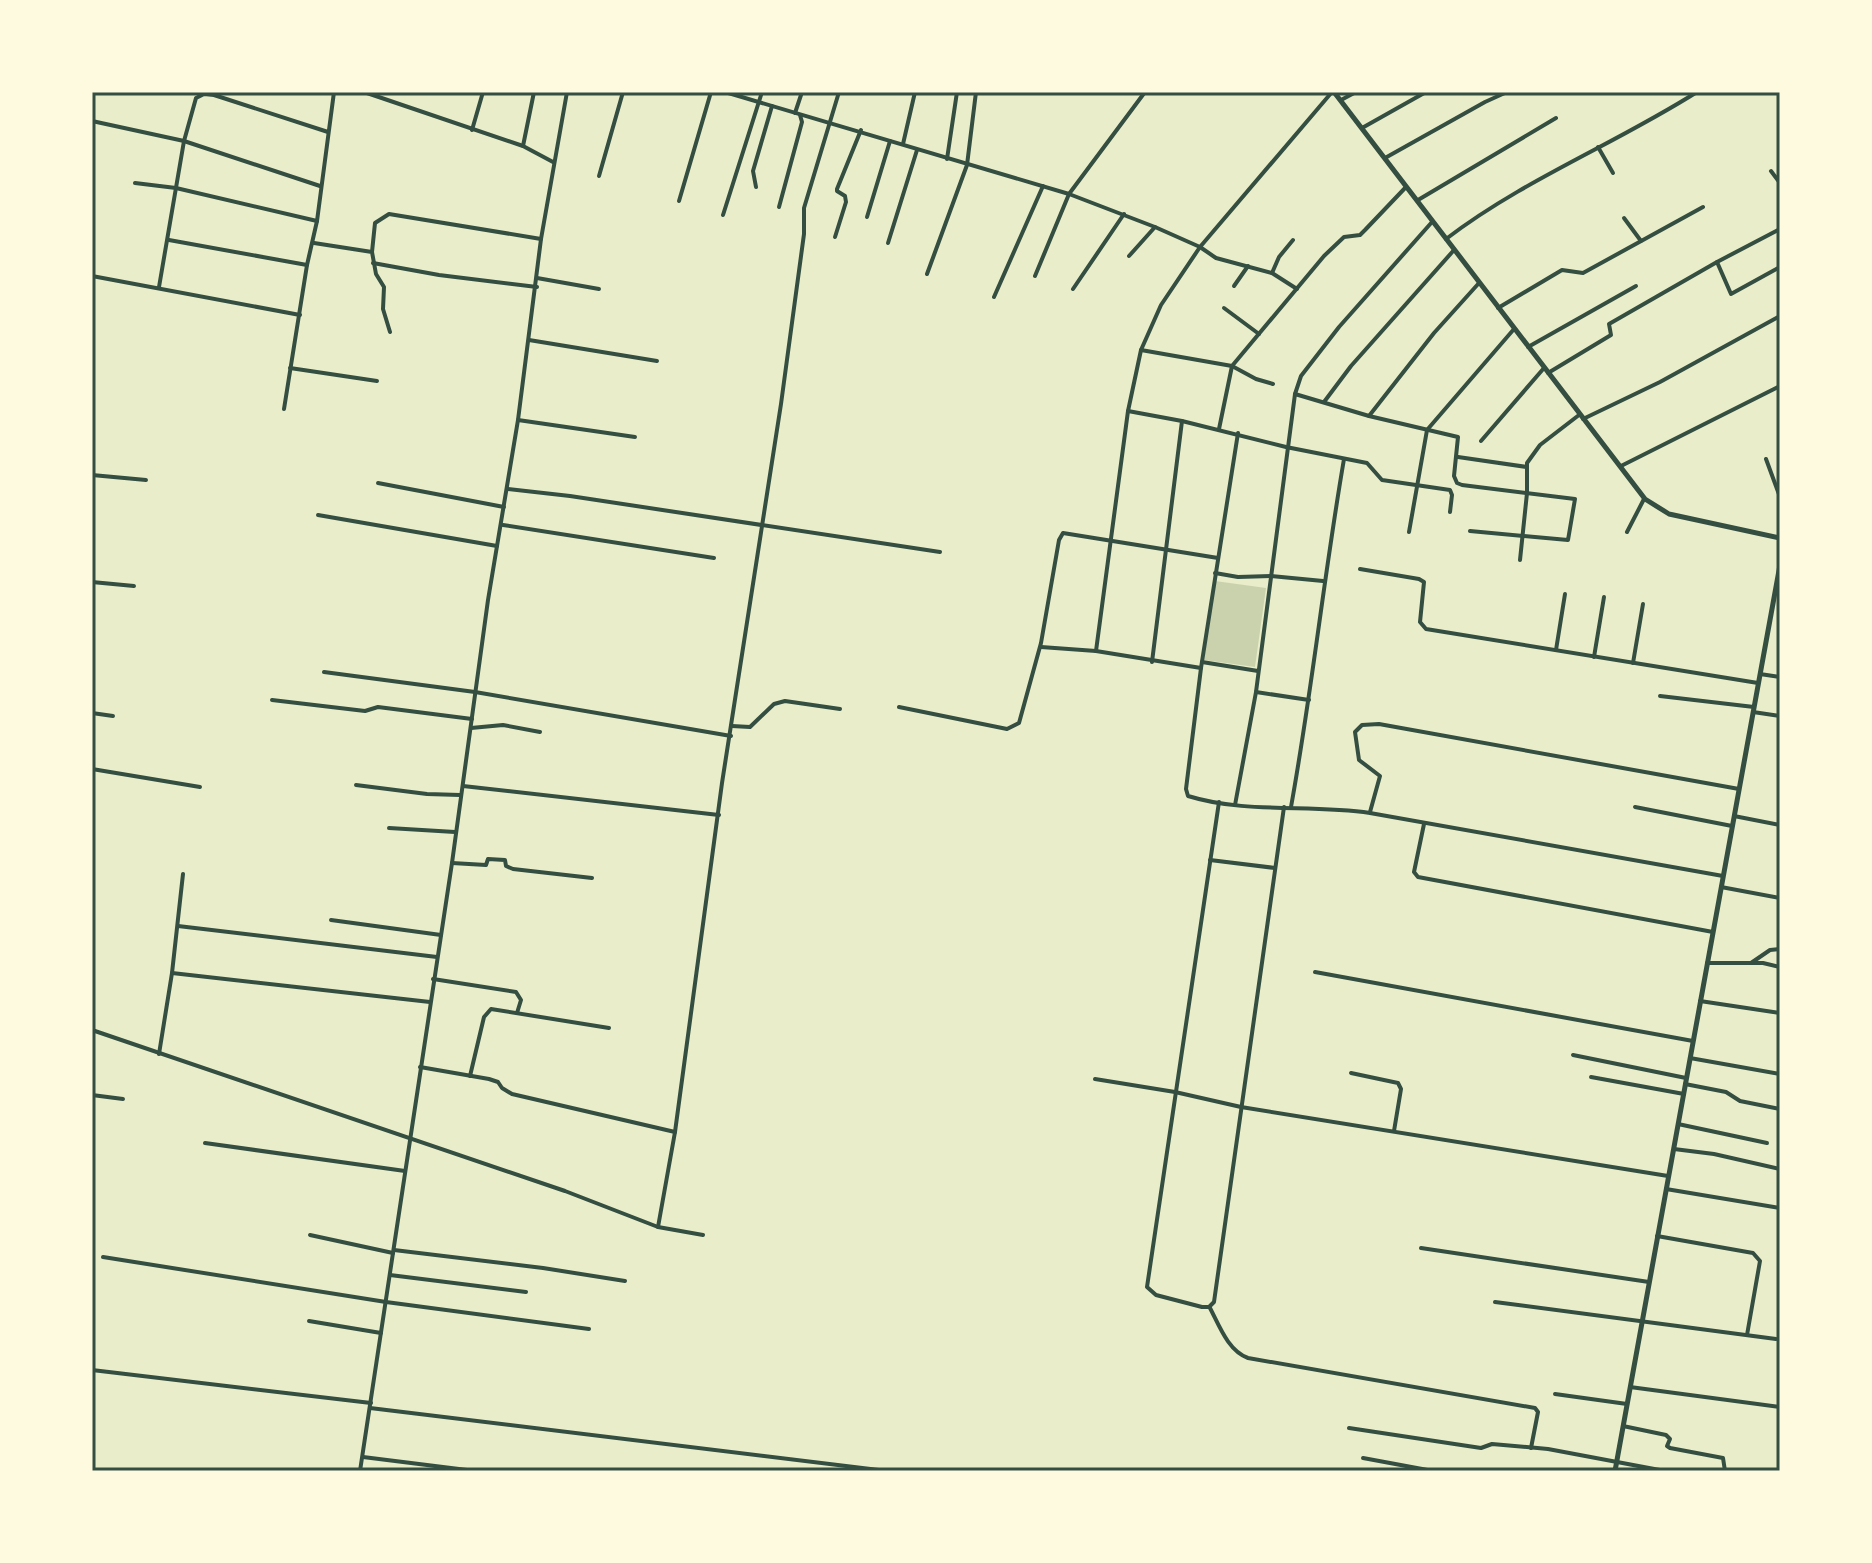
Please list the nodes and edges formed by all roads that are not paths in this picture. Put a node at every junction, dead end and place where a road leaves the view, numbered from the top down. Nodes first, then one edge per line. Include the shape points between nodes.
1 (334, 92) edge
2 (364, 92) edge
3 (483, 92) edge
4 (534, 92) edge
5 (567, 92) edge
6 (623, 92) edge
7 (711, 92) edge
8 (725, 92) edge
9 (762, 92) edge
10 (802, 92) edge
11 (839, 92) edge
12 (915, 92) edge
13 (957, 92) edge
14 (976, 92) edge
15 (1145, 92) edge
16 (1333, 92) edge
17 (1356, 92) edge
18 (1426, 92) edge
19 (1507, 92) edge
20 (1697, 92) edge
21 (1341, 100) junction
22 (759, 102) junction
23 (772, 106) junction
24 (798, 114) junction
25 (1556, 118) dead end
26 (92, 121) edge
27 (829, 121) junction
28 (1362, 128) junction
29 (472, 130) junction
30 (861, 130) junction
31 (328, 132) junction
32 (184, 141) junction
33 (890, 141) junction
34 (903, 145) junction
35 (523, 146) junction
36 (1598, 147) junction
37 (917, 150) junction
38 (1385, 158) junction
39 (947, 159) junction
40 (553, 162) junction
41 (967, 165) junction
42 (1771, 171) dead end
43 (1613, 173) dead end
44 (599, 176) dead end
45 (135, 183) dead end
46 (1780, 183) edge
47 (320, 186) junction
48 (1043, 186) junction
49 (756, 187) dead end
50 (1406, 187) junction
51 (176, 188) junction
52 (1069, 194) junction
53 (1418, 200) junction
54 (679, 201) dead end
55 (779, 207) dead end
56 (1703, 207) dead end
57 (1124, 214) junction
58 (723, 215) dead end
59 (867, 217) dead end
60 (1624, 218) dead end
61 (317, 221) junction
62 (1432, 221) junction
63 (1155, 227) junction
64 (1780, 229) edge
65 (835, 237) dead end
66 (541, 239) junction
67 (1446, 239) junction
68 (169, 240) junction
69 (1293, 240) dead end
70 (1641, 241) junction
71 (314, 243) junction
72 (888, 243) dead end
73 (1200, 247) junction
74 (1454, 250) junction
75 (372, 252) junction
76 (1129, 256) dead end
77 (1717, 262) junction
78 (373, 263) junction
79 (307, 265) junction
80 (1248, 266) junction
81 (1780, 267) edge
82 (1272, 273) junction
83 (927, 274) dead end
84 (92, 276) edge
85 (1035, 276) dead end
86 (537, 278) junction
87 (1479, 283) junction
88 (1234, 286) dead end
89 (1636, 286) dead end
90 (159, 287) junction
91 (537, 287) junction
92 (599, 289) dead end
93 (1073, 289) dead end
94 (1297, 289) junction
95 (994, 297) dead end
96 (1224, 308) dead end
97 (1498, 308) junction
98 (300, 315) junction
99 (1780, 316) edge
100 (1514, 329) junction
101 (390, 332) dead end
102 (1259, 334) junction
103 (529, 340) junction
104 (1528, 347) junction
105 (1141, 350) junction
106 (657, 361) dead end
107 (1232, 366) junction
108 (290, 368) junction
109 (1546, 371) junction
110 (377, 381) dead end
111 (1273, 384) dead end
112 (1780, 386) edge
113 (1295, 394) junction
114 (1324, 402) junction
115 (284, 409) dead end
116 (1128, 411) junction
117 (1369, 416) junction
118 (1581, 417) junction
119 (518, 420) junction
120 (1182, 421) junction
121 (1219, 429) junction
122 (1427, 430) junction
123 (1238, 433) junction
124 (635, 437) dead end
125 (1481, 441) dead end
126 (1286, 447) junction
127 (1457, 457) junction
128 (1344, 459) junction
129 (1766, 459) dead end
130 (1527, 467) junction
131 (1618, 467) junction
132 (92, 475) edge
133 (146, 480) dead end
134 (378, 483) dead end
135 (1778, 483) edge
136 (1417, 485) junction
137 (508, 489) junction
138 (1527, 493) junction
139 (1780, 497) edge
140 (1645, 499) junction
141 (504, 507) junction
142 (1450, 512) dead end
143 (318, 515) dead end
144 (502, 525) junction
145 (762, 525) junction
146 (1470, 531) dead end
147 (1409, 532) dead end
148 (1627, 532) dead end
149 (1522, 538) junction
150 (1780, 538) edge
151 (1112, 542) junction
152 (497, 546) junction
153 (1166, 551) junction
154 (940, 552) dead end
155 (714, 558) dead end
156 (1218, 558) junction
157 (1520, 560) dead end
158 (1780, 565) edge
159 (1360, 569) dead end
160 (1215, 573) junction
161 (1779, 573) edge
162 (1271, 576) junction
163 (1323, 581) junction
164 (92, 582) edge
165 (134, 586) dead end
166 (1565, 594) dead end
167 (1604, 597) dead end
168 (1643, 604) dead end
169 (1040, 647) junction
170 (1096, 651) junction
171 (1556, 651) junction
172 (1594, 657) junction
173 (1152, 662) junction
174 (1633, 663) junction
175 (1201, 665) junction
176 (1258, 671) junction
177 (324, 672) dead end
178 (1760, 674) junction
179 (1780, 677) edge
180 (1758, 683) junction
181 (475, 692) junction
182 (1256, 692) junction
183 (1660, 696) dead end
184 (272, 700) dead end
185 (1310, 700) junction
186 (899, 707) dead end
187 (840, 709) dead end
188 (1754, 710) junction
189 (92, 713) edge
190 (113, 716) dead end
191 (1780, 716) edge
192 (472, 719) junction
193 (732, 726) junction
194 (470, 728) junction
195 (540, 732) dead end
196 (731, 736) junction
197 (92, 769) edge
198 (356, 785) dead end
199 (463, 786) junction
200 (200, 787) dead end
201 (1739, 789) junction
202 (460, 795) junction
203 (1219, 802) junction
204 (1235, 805) junction
205 (1284, 807) junction
206 (1291, 807) junction
207 (1635, 807) dead end
208 (1370, 813) junction
209 (719, 815) junction
210 (1734, 816) junction
211 (1424, 824) junction
212 (1780, 825) edge
213 (1732, 826) junction
214 (389, 828) dead end
215 (455, 832) junction
216 (1210, 860) junction
217 (452, 863) junction
218 (1275, 868) junction
219 (183, 874) dead end
220 (1723, 876) junction
221 (592, 878) dead end
222 (1721, 887) junction
223 (1780, 898) edge
224 (331, 920) dead end
225 (178, 926) junction
226 (1713, 932) junction
227 (441, 935) junction
228 (1780, 949) edge
229 (437, 957) junction
230 (1707, 963) junction
231 (1750, 964) junction
232 (1780, 967) edge
233 (1315, 972) dead end
234 (172, 973) junction
235 (433, 979) junction
236 (1700, 1001) junction
237 (430, 1002) junction
238 (517, 1013) junction
239 (1780, 1013) edge
240 (609, 1028) dead end
241 (92, 1030) edge
242 (1693, 1041) junction
243 (159, 1054) junction
244 (1573, 1055) dead end
245 (1690, 1058) junction
246 (420, 1067) junction
247 (1351, 1073) dead end
248 (1780, 1074) edge
249 (470, 1076) junction
250 (1591, 1077) dead end
251 (1095, 1079) dead end
252 (1686, 1081) junction
253 (1175, 1092) junction
254 (1684, 1094) junction
255 (92, 1095) edge
256 (123, 1099) dead end
257 (1241, 1107) junction
258 (1780, 1109) edge
259 (1678, 1124) junction
260 (675, 1132) junction
261 (1394, 1132) junction
262 (410, 1140) junction
263 (205, 1143) dead end
264 (1767, 1143) dead end
265 (1674, 1149) junction
266 (1780, 1169) edge
267 (405, 1171) junction
268 (1668, 1176) junction
269 (1666, 1189) junction
270 (1780, 1208) edge
271 (658, 1227) junction
272 (310, 1235) dead end
273 (703, 1235) dead end
274 (1657, 1236) junction
275 (1421, 1248) dead end
276 (393, 1252) junction
277 (103, 1257) dead end
278 (390, 1275) junction
279 (625, 1281) dead end
280 (1649, 1282) junction
281 (526, 1292) dead end
282 (386, 1302) junction
283 (1495, 1302) dead end
284 (1209, 1307) junction
285 (309, 1321) dead end
286 (1642, 1322) junction
287 (589, 1329) dead end
288 (381, 1333) junction
289 (1747, 1335) junction
290 (1776, 1339) dead end
291 (92, 1370) edge
292 (1630, 1387) junction
293 (1555, 1394) dead end
294 (1627, 1404) junction
295 (370, 1405) junction
296 (1780, 1407) edge
297 (1623, 1426) junction
298 (1349, 1428) dead end
299 (1531, 1448) junction
300 (363, 1457) junction
301 (1363, 1458) dead end
302 (1616, 1462) junction
303 (360, 1471) edge
304 (475, 1471) edge
305 (887, 1471) edge
306 (1433, 1471) edge
307 (1615, 1471) edge
308 (1665, 1471) edge
309 (1725, 1471) edge

1 - 31 street
2 - 29 street
3 - 29 street
4 - 35 street
5 - 40 street
6 - 44 street
7 - 54 street
8 - 22 street
9 - 22 street
10 - 24 street
11 - 27 street
12 - 34 street
13 - 39 street
14 - 41 street
15 - 52 street
16 - 21 street
16 - 73 street
17 - 21 street
18 - 28 street
19 - 38 street
20 - 36 street
21 - 28 street
22 - 23 street
22 - 58 street
23 - 24 street
23 - 49 street via 753,171
24 - 27 street
24 - 55 street via 802,121
25 - 53 street
26 - 32 street
27 - 30 street
27 - 145 street via 804,208
28 - 38 street
29 - 35 street
30 - 33 street
30 - 65 street via 837,189 846,202
31 - 32 street via 204,94 195,100
31 - 47 street
32 - 47 street
32 - 51 street
33 - 34 street
33 - 59 street
34 - 37 street
35 - 40 street
36 - 43 street
36 - 67 street
37 - 39 street
37 - 72 street
38 - 50 street
39 - 41 street
40 - 66 street
41 - 48 street
41 - 83 street
42 - 46 street
45 - 51 street
47 - 61 street
48 - 52 street
48 - 95 street
50 - 53 street
50 - 94 street via 1360,235 1344,237
51 - 61 street
51 - 68 street
52 - 57 street
52 - 85 street
53 - 62 street
56 - 70 street
57 - 63 street
57 - 93 street
60 - 70 street
61 - 71 street
62 - 67 street
62 - 113 street via 1339,327 1301,376
63 - 73 street
63 - 76 street
64 - 77 street
66 - 75 street via 389,214 375,223
66 - 86 street
67 - 74 street
68 - 79 street
68 - 90 street
69 - 82 street
70 - 97 street via 1583,273 1562,270
71 - 75 street
71 - 79 street
73 - 80 street via 1216,258
73 - 105 street via 1161,305
74 - 87 street
74 - 114 street
75 - 78 street
77 - 81 street via 1731,294
77 - 109 street via 1609,324 1611,335
78 - 91 street
78 - 101 street via 384,287
79 - 98 street
80 - 82 street
80 - 88 street
82 - 94 street
84 - 90 street
86 - 91 street
86 - 92 street
87 - 97 street
87 - 117 street
89 - 104 street
90 - 98 street
91 - 103 street
94 - 102 street
96 - 102 street
97 - 100 street
98 - 108 street
99 - 118 street via 1660,382
100 - 104 street
100 - 122 street
102 - 107 street
103 - 106 street
103 - 119 street
104 - 109 street
105 - 107 street
105 - 116 street
107 - 111 street
107 - 121 street
108 - 110 street
108 - 115 street
109 - 118 street
109 - 125 street
112 - 131 street
113 - 114 street
113 - 126 street
114 - 117 street
116 - 120 street
116 - 151 street
117 - 122 street
118 - 130 street via 1540,445
118 - 131 street
119 - 124 street
119 - 137 street
120 - 121 street
120 - 153 street
121 - 123 street
122 - 127 street via 1458,437
122 - 136 street
123 - 126 street
123 - 156 street
126 - 128 street
126 - 162 street
127 - 130 street
127 - 138 street via 1457,483
128 - 136 street via 1371,465 1382,480
128 - 163 street
129 - 135 street
130 - 138 street
131 - 140 street
132 - 133 street
134 - 141 street
135 - 139 street
136 - 142 street via 1450,490
136 - 147 street
137 - 141 street
137 - 145 street
138 - 149 street
138 - 149 street via 1575,501 1568,540
140 - 148 street
140 - 150 street via 1669,514
141 - 144 street
143 - 152 street
144 - 152 street
144 - 155 street
145 - 154 street
145 - 193 street
146 - 149 street
149 - 157 street
151 - 153 street
151 - 169 street via 1063,533
151 - 170 street
152 - 181 street
153 - 156 street
153 - 173 street
156 - 160 street
158 - 161 street
159 - 171 street via 1424,582 1423,627
160 - 162 street
160 - 175 street
161 - 178 street
162 - 163 street
162 - 176 street
163 - 185 street
164 - 165 street
166 - 171 street
167 - 172 street
168 - 174 street
169 - 170 street
169 - 186 street via 1014,727
170 - 173 street
171 - 172 street
172 - 174 street
173 - 175 street
174 - 180 street
175 - 176 street
175 - 203 street via 1186,789 1188,796
176 - 182 street
177 - 181 street
178 - 179 street
178 - 180 street
180 - 188 street
181 - 192 street
181 - 196 street
182 - 185 street
182 - 204 street
183 - 188 street
184 - 192 street
185 - 206 street
187 - 193 street via 785,701 774,704 749,728
188 - 191 street
188 - 201 street
189 - 190 street
192 - 194 street
193 - 196 street
194 - 195 street via 503,725
194 - 199 street
196 - 209 street
197 - 200 street
198 - 202 street
199 - 202 street
199 - 209 street
201 - 208 street via 1362,725 1355,732 1359,760 1380,776
201 - 210 street
202 - 215 street
203 - 204 street
203 - 216 street
204 - 205 street
205 - 206 street
205 - 218 street
206 - 208 street
207 - 213 street
208 - 211 street
209 - 260 street
210 - 212 street
210 - 213 street
211 - 220 street
211 - 226 street via 1414,872 1418,877
213 - 220 street
214 - 215 street
215 - 217 street
216 - 218 street
216 - 253 street
217 - 221 street via 486,865 488,859 497,859 513,869
217 - 227 street
218 - 257 street
219 - 225 street
220 - 222 street
222 - 223 street
222 - 226 street
224 - 227 street
225 - 229 street
225 - 234 street
226 - 230 street
227 - 229 street
228 - 231 street
229 - 235 street
230 - 231 street
230 - 236 street
231 - 232 street
233 - 242 street
234 - 237 street
234 - 243 street
235 - 237 street
235 - 238 street via 516,992 521,1000
236 - 239 street
236 - 242 street
237 - 246 street
238 - 240 street
238 - 249 street via 486,1012
241 - 243 street
242 - 245 street
243 - 262 street
244 - 252 street
245 - 248 street
245 - 252 street
246 - 249 street
246 - 262 street
247 - 261 street via 1398,1083
249 - 260 street via 498,1082 512,1094
250 - 254 street
251 - 253 street
252 - 254 street
252 - 258 street
253 - 257 street
253 - 284 street via 1147,1287 1156,1295
254 - 259 street
255 - 256 street
257 - 261 street
257 - 284 street via 1214,1302
259 - 264 street
259 - 265 street
260 - 271 street
261 - 268 street
262 - 267 street
262 - 271 street
263 - 267 street
265 - 266 street
265 - 268 street
267 - 276 street
268 - 269 street
269 - 270 street
269 - 274 street
271 - 273 street
272 - 276 street
274 - 280 street
274 - 289 street via 1758,1256
275 - 280 street
276 - 278 street
276 - 279 street
277 - 282 street
278 - 281 street
278 - 282 street
280 - 286 street
282 - 287 street
282 - 288 street
283 - 286 street
284 - 299 street via 1231,1345 1248,1358 1535,1408
285 - 288 street
286 - 289 street
286 - 292 street
288 - 295 street
289 - 290 street
291 - 295 street
292 - 294 street
292 - 296 street
293 - 294 street
294 - 297 street
295 - 300 street
295 - 305 street
297 - 302 street
297 - 309 street via 1666,1435 1670,1448 1723,1458
298 - 299 street via 1481,1448
299 - 302 street
300 - 303 street
300 - 304 street
301 - 306 street
302 - 307 street
302 - 308 street

